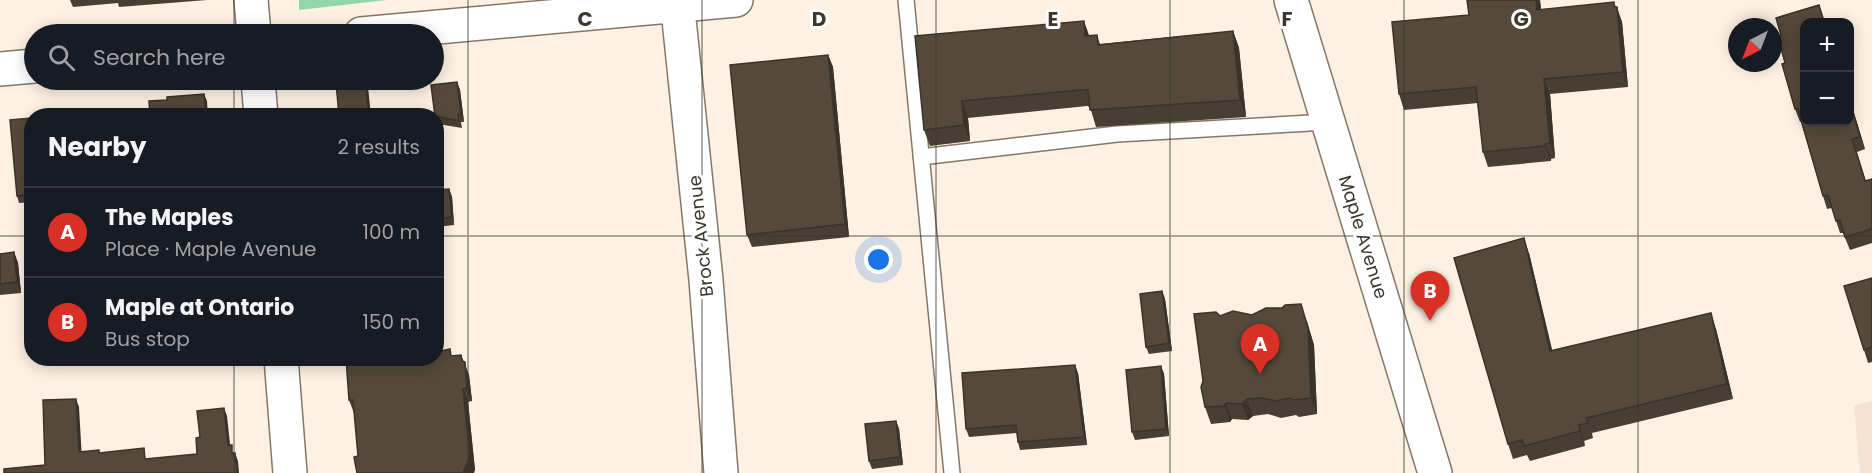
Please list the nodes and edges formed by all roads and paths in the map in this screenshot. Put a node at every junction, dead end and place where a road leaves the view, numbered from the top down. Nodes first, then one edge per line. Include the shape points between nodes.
1 (250, 0) edge
2 (736, 0) edge
3 (906, 0) edge
4 (1291, 0) edge
5 (677, 3) edge
6 (253, 24) edge
7 (444, 26) edge
8 (24, 67) edge
9 (0, 69) edge
10 (259, 90) edge
11 (260, 108) edge
12 (1328, 122) junction
13 (921, 157) junction
14 (282, 366) edge
15 (290, 473) edge
16 (721, 473) edge
17 (952, 473) edge
18 (1435, 473) edge

1 - 6 street
2 - 5 street
3 - 13 lane
4 - 12 street, Maple Avenue
5 - 7 street
5 - 16 street, Brock Avenue via 706,280
8 - 9 street
10 - 11 street
12 - 13 lane via 1117,134
12 - 18 street, Maple Avenue
13 - 17 lane
14 - 15 street

